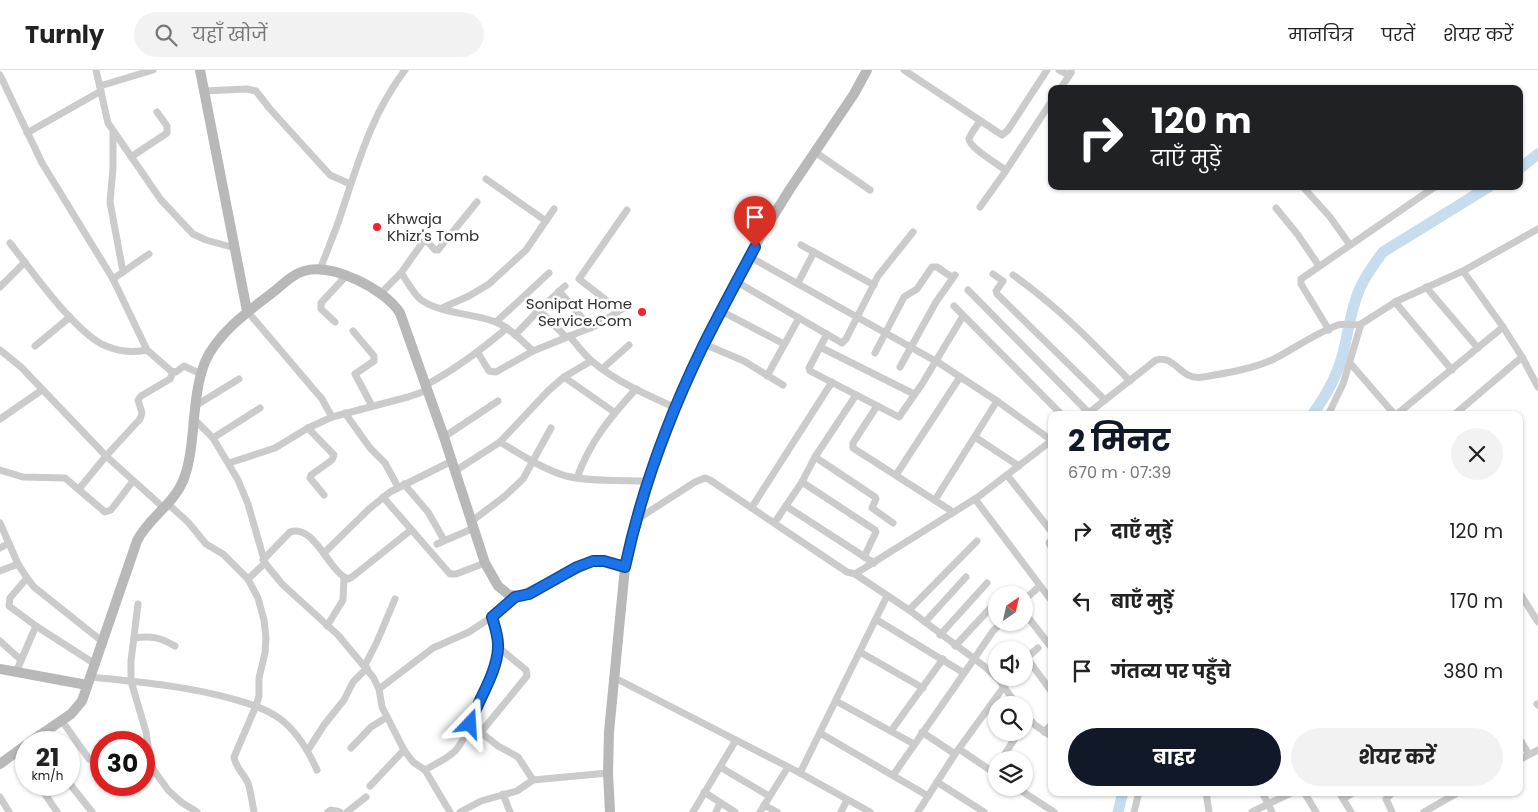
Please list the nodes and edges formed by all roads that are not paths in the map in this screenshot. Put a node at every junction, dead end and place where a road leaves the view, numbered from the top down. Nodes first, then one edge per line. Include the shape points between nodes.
1 (96, 70) edge
2 (153, 70) edge
3 (200, 70) edge
4 (405, 70) edge
5 (867, 70) edge
6 (904, 70) edge
7 (1047, 70) edge
8 (1059, 70) edge
9 (1072, 71) edge
10 (0, 75) edge
11 (1063, 85) edge
12 (100, 89) junction
13 (204, 91) junction
14 (1048, 107) edge
15 (157, 112) dead end
16 (980, 121) junction
17 (113, 132) junction
18 (27, 133) junction
19 (815, 152) junction
20 (131, 157) junction
21 (1005, 172) junction
22 (486, 179) dead end
23 (350, 184) junction
24 (870, 190) dead end
25 (1306, 190) edge
26 (1430, 190) edge
27 (477, 202) dead end
28 (980, 207) dead end
29 (1276, 208) dead end
30 (554, 209) dead end
31 (627, 210) dead end
32 (546, 221) junction
33 (1538, 229) edge
34 (913, 232) dead end
35 (10, 243) dead end
36 (801, 244) dead end
37 (1350, 245) junction
38 (235, 248) junction
39 (814, 252) junction
40 (149, 254) dead end
41 (750, 256) junction
42 (25, 262) junction
43 (1319, 266) junction
44 (320, 270) junction
45 (1463, 271) junction
46 (124, 272) junction
47 (401, 272) junction
48 (549, 273) dead end
49 (993, 274) dead end
50 (1013, 275) dead end
51 (346, 276) junction
52 (113, 279) junction
53 (737, 282) junction
54 (798, 284) junction
55 (874, 285) junction
56 (0, 286) edge
57 (566, 286) dead end
58 (1426, 287) junction
59 (968, 290) dead end
60 (559, 291) junction
61 (381, 293) junction
62 (1395, 302) junction
63 (630, 304) dead end
64 (954, 306) dead end
65 (442, 308) junction
66 (539, 310) junction
67 (247, 311) junction
68 (721, 311) junction
69 (617, 312) junction
70 (963, 316) junction
71 (70, 317) junction
72 (857, 317) junction
73 (799, 318) junction
74 (335, 322) dead end
75 (496, 322) junction
76 (1358, 325) junction
77 (1503, 327) junction
78 (507, 328) junction
79 (590, 328) junction
80 (1329, 330) junction
81 (353, 331) dead end
82 (885, 332) junction
83 (827, 334) junction
84 (515, 335) junction
85 (567, 336) junction
86 (704, 344) junction
87 (784, 344) junction
88 (628, 345) dead end
89 (35, 346) dead end
90 (820, 347) junction
91 (911, 347) junction
92 (1478, 348) junction
93 (0, 350) edge
94 (147, 350) junction
95 (533, 351) junction
96 (478, 353) junction
97 (875, 353) dead end
98 (1522, 357) junction
99 (591, 361) junction
100 (935, 361) junction
101 (1350, 363) junction
102 (900, 366) dead end
103 (602, 369) junction
104 (1452, 370) junction
105 (173, 372) junction
106 (201, 374) junction
107 (767, 376) junction
108 (564, 377) junction
109 (960, 377) junction
110 (239, 379) dead end
111 (1130, 381) junction
112 (832, 382) junction
113 (783, 385) dead end
114 (1538, 387) edge
115 (427, 388) junction
116 (636, 389) junction
117 (42, 390) junction
118 (914, 394) junction
119 (856, 395) junction
120 (1105, 400) junction
121 (498, 401) dead end
122 (997, 402) junction
123 (195, 406) junction
124 (372, 406) junction
125 (877, 406) junction
126 (260, 408) dead end
127 (676, 408) junction
128 (1058, 411) edge
129 (1084, 411) edge
130 (1091, 411) edge
131 (1330, 411) edge
132 (1392, 411) edge
133 (1401, 411) edge
134 (1459, 411) edge
135 (614, 412) junction
136 (345, 413) junction
137 (332, 417) junction
138 (193, 418) junction
139 (0, 419) edge
140 (308, 428) junction
141 (551, 428) dead end
142 (975, 437) junction
143 (213, 438) junction
144 (444, 438) junction
145 (1048, 439) edge
146 (500, 442) junction
147 (1048, 443) edge
148 (106, 456) junction
149 (815, 457) junction
150 (533, 462) junction
151 (229, 464) junction
152 (454, 466) junction
153 (1019, 466) junction
154 (0, 470) edge
155 (1007, 475) junction
156 (896, 476) junction
157 (577, 478) junction
158 (648, 481) junction
159 (133, 482) junction
160 (802, 482) junction
161 (401, 485) junction
162 (79, 489) junction
163 (324, 495) dead end
164 (383, 497) junction
165 (975, 499) junction
166 (935, 500) junction
167 (166, 506) junction
168 (786, 506) junction
169 (752, 507) junction
170 (954, 512) junction
171 (636, 520) junction
172 (775, 522) junction
173 (0, 523) edge
174 (893, 523) dead end
175 (473, 524) junction
176 (1048, 527) edge
177 (411, 530) junction
178 (976, 540) dead end
179 (9, 543) junction
180 (0, 548) edge
181 (324, 553) junction
182 (864, 557) junction
183 (264, 562) junction
184 (485, 562) junction
185 (874, 563) junction
186 (18, 564) junction
187 (625, 567) junction
188 (0, 571) edge
189 (855, 574) junction
190 (966, 577) dead end
191 (26, 578) junction
192 (344, 578) junction
193 (248, 579) junction
194 (987, 583) dead end
195 (1040, 586) junction
196 (1033, 592) edge
197 (887, 596) junction
198 (1048, 596) edge
199 (515, 597) junction
200 (1523, 598) edge
201 (394, 599) dead end
202 (138, 604) dead end
203 (909, 610) junction
204 (988, 610) edge
205 (492, 617) junction
206 (877, 620) junction
207 (924, 622) junction
208 (1538, 622) edge
209 (1033, 624) edge
210 (36, 626) junction
211 (327, 626) junction
212 (993, 631) edge
213 (940, 635) junction
214 (135, 638) junction
215 (0, 641) edge
216 (103, 642) junction
217 (1048, 643) edge
218 (175, 646) dead end
219 (954, 646) junction
220 (498, 647) junction
221 (1038, 648) dead end
222 (860, 652) junction
223 (1033, 653) edge
224 (943, 659) junction
225 (974, 659) junction
226 (21, 660) junction
227 (95, 664) junction
228 (366, 667) junction
229 (1033, 668) edge
230 (0, 669) edge
231 (988, 669) edge
232 (16, 672) junction
233 (964, 673) junction
234 (615, 678) junction
235 (89, 680) junction
236 (131, 681) junction
237 (1048, 687) edge
238 (923, 688) junction
239 (1004, 688) joint
240 (379, 689) junction
241 (1010, 696) edge
242 (836, 700) junction
243 (256, 706) junction
244 (387, 717) junction
245 (62, 720) junction
246 (1033, 722) edge
247 (470, 724) junction
248 (1048, 728) edge
249 (46, 731) edge
250 (69, 731) edge
251 (481, 732) junction
252 (891, 732) junction
253 (922, 732) junction
254 (1044, 732) junction
255 (820, 733) junction
256 (1048, 734) edge
257 (736, 740) junction
258 (914, 744) junction
259 (1523, 744) edge
260 (80, 746) edge
261 (351, 748) dead end
262 (308, 750) junction
263 (404, 750) junction
264 (1538, 750) edge
265 (957, 751) junction
266 (15, 753) edge
267 (1529, 754) junction
268 (1523, 758) edge
269 (89, 759) dead end
270 (0, 764) edge
271 (720, 767) junction
272 (788, 767) junction
273 (988, 767) edge
274 (316, 770) dead end
275 (425, 770) junction
276 (608, 773) junction
277 (800, 774) junction
278 (894, 774) junction
279 (533, 780) junction
280 (937, 782) junction
281 (370, 786) dead end
282 (704, 792) junction
283 (503, 794) junction
284 (46, 796) edge
285 (79, 796) edge
286 (769, 796) junction
287 (928, 796) junction
288 (1029, 796) edge
289 (1140, 796) edge
290 (1207, 796) edge
291 (1264, 796) edge
292 (1288, 796) edge
293 (1306, 796) edge
294 (1341, 796) edge
295 (1389, 796) edge
296 (1453, 796) edge
297 (0, 797) edge
298 (366, 797) dead end
299 (848, 800) junction
300 (720, 803) junction
301 (764, 805) junction
302 (1271, 808) edge
303 (9, 812) edge
304 (57, 812) edge
305 (92, 812) edge
306 (197, 812) edge
307 (254, 812) edge
308 (328, 812) edge
309 (340, 812) edge
310 (347, 812) edge
311 (450, 812) edge
312 (460, 812) edge
313 (510, 812) edge
314 (610, 812) edge
315 (693, 812) edge
316 (716, 812) edge
317 (735, 812) edge
318 (760, 812) edge
319 (776, 812) edge
320 (841, 812) edge
321 (870, 812) edge
322 (918, 812) edge
323 (984, 812) edge
324 (1054, 812) edge
325 (1134, 812) edge
326 (1209, 812) edge
327 (1252, 812) edge
328 (1316, 812) edge
329 (1351, 812) edge
330 (1392, 812) edge
331 (1424, 812) edge

1 - 12 street
2 - 12 street
3 - 13 street
4 - 23 street via 381,105
5 - 19 street
6 - 16 street
7 - 16 street via 1004,134
8 - 9 street via 1068,75
9 - 11 street
10 - 18 street
12 - 17 street
12 - 18 street
13 - 23 street via 247,88 256,91 330,175
13 - 38 street
14 - 21 street
15 - 20 street via 168,133
16 - 21 street via 970,142
17 - 20 street
17 - 46 street via 110,202
18 - 52 street
19 - 24 street
19 - 41 street
20 - 38 street via 161,200 193,234
21 - 28 street
22 - 32 street
23 - 44 street
25 - 37 street
26 - 37 street
27 - 47 street via 438,250 424,241
29 - 43 street
30 - 32 street
31 - 69 street via 579,279
32 - 65 street via 526,250 489,284
33 - 45 street
34 - 55 street
35 - 42 street
36 - 39 street
37 - 43 street
38 - 67 street
39 - 54 street
39 - 55 street
40 - 46 street
41 - 53 street
41 - 54 street
42 - 56 street
42 - 71 street
43 - 80 street via 1300,282
44 - 51 street
44 - 67 street via 294,275
45 - 58 street
45 - 77 street
46 - 52 street
47 - 61 street
47 - 65 street via 420,299
48 - 75 street
49 - 120 street via 1003,282 997,294
50 - 111 street via 1077,326
51 - 61 street
51 - 74 street via 321,303 321,308
52 - 94 street
53 - 68 street
53 - 73 street
54 - 72 street
55 - 72 street
57 - 60 street
58 - 62 street
58 - 92 street
59 - 129 street
60 - 66 street
60 - 79 street
61 - 115 street via 400,313
62 - 76 street
62 - 104 street
63 - 69 street
64 - 70 street
65 - 75 street
66 - 84 street
66 - 85 street
67 - 106 street via 217,343
67 - 137 street via 322,399
68 - 86 street
68 - 87 street
69 - 79 street
70 - 100 street
70 - 128 street
71 - 89 street
71 - 94 street via 84,332 105,346 129,352
72 - 82 street
72 - 83 street via 844,342
73 - 83 street
73 - 87 street
75 - 78 street
76 - 80 street via 1342,324
76 - 101 street
77 - 92 street
77 - 98 street
78 - 84 street
78 - 96 street
79 - 85 street
80 - 111 street via 1257,365 1196,378 1160,359
81 - 124 street via 374,356 374,361 355,374
82 - 91 street
82 - 91 street via 904,297 917,289 932,267 937,267 954,277
82 - 97 street
83 - 90 street
84 - 95 street
85 - 95 street
85 - 99 street
86 - 107 street via 744,361
86 - 127 street
87 - 107 street
88 - 103 street
90 - 112 street via 809,369
90 - 118 street
91 - 100 street
91 - 102 street
92 - 104 street
93 - 117 street
94 - 105 street
95 - 96 street via 493,372 489,371
96 - 115 street
98 - 114 street
98 - 134 street
99 - 103 street
99 - 108 street
100 - 109 street
100 - 118 street
101 - 131 street
101 - 132 street
103 - 116 street
104 - 133 street
105 - 106 street via 184,366
105 - 148 street via 170,379 141,396 138,403 142,416
106 - 123 street
107 - 113 street
108 - 135 street
108 - 146 street
109 - 122 street
109 - 156 street
110 - 123 street
111 - 120 street
112 - 119 street
112 - 169 street
115 - 124 street
115 - 144 street
116 - 127 street
116 - 135 street
117 - 139 street
117 - 148 street
118 - 125 street via 899,417
119 - 125 street
119 - 149 street
120 - 130 street
121 - 144 street
122 - 142 street
122 - 145 street
123 - 138 street
124 - 136 street
125 - 156 street via 852,446
126 - 143 street
127 - 158 street
135 - 157 street via 589,449
136 - 137 street
136 - 161 street
137 - 140 street
138 - 143 street
138 - 167 street via 186,472 179,489
140 - 151 street via 275,448
140 - 163 street via 334,455 310,477
141 - 150 street
142 - 153 street
142 - 166 street
143 - 151 street
144 - 152 street
146 - 150 street
146 - 152 street
147 - 153 street
148 - 159 street
148 - 162 street
149 - 160 street
149 - 174 street via 875,496 872,508
150 - 157 street
150 - 175 street via 518,485
151 - 183 street via 244,493
152 - 161 street
152 - 175 street
153 - 155 street
154 - 162 street via 23,477 65,478
155 - 165 street
155 - 176 street
156 - 166 street
157 - 158 street
158 - 171 street
159 - 162 street via 108,512
159 - 167 street
160 - 168 street
160 - 182 street via 875,530
161 - 164 street
161 - 175 street via 428,512 441,542
164 - 177 street
164 - 181 street
165 - 170 street
165 - 195 street
166 - 170 street
167 - 193 street via 188,522 206,544 223,554
167 - 216 street via 146,526 137,541
168 - 172 street
168 - 182 street
169 - 171 street via 704,478
169 - 172 street
170 - 185 street
171 - 187 street
172 - 189 street via 846,572
173 - 179 street
175 - 184 street
177 - 184 street via 450,574
177 - 192 street via 352,577
178 - 203 street
179 - 180 street
179 - 186 street
181 - 183 street via 308,536 294,530
181 - 192 street
182 - 185 street
183 - 193 street
183 - 211 street via 282,584
184 - 199 street via 498,586
185 - 189 street
186 - 188 street
186 - 191 street
187 - 199 street via 593,561 529,594
187 - 234 street
189 - 197 street
190 - 207 street
191 - 210 street via 8,604
191 - 216 street via 34,588
192 - 211 street via 344,600
193 - 243 street via 258,598 266,638
194 - 213 street
195 - 196 street
195 - 198 street
197 - 203 street
197 - 206 street
199 - 205 street
200 - 208 street
201 - 228 street
202 - 214 street
203 - 207 street
204 - 219 street
205 - 220 street
205 - 240 street via 469,632 433,648
206 - 222 street
206 - 224 street
207 - 213 street
209 - 217 street
210 - 226 street
210 - 227 street
211 - 228 street
212 - 225 street
213 - 219 street
214 - 218 street via 156,637
214 - 236 street
215 - 226 street
216 - 227 street
219 - 225 street
220 - 247 street via 492,673
220 - 251 street via 526,670 527,676
221 - 223 street
222 - 238 street
222 - 242 street
224 - 233 street
224 - 238 street
225 - 231 street
225 - 233 street
226 - 232 street
227 - 235 street
228 - 240 street
228 - 262 street
229 - 237 street
230 - 232 street
232 - 235 street
233 - 253 street
234 - 257 street
234 - 276 street
235 - 236 street
235 - 245 street via 78,707
236 - 243 street via 205,691
236 - 306 street via 155,772 174,796
238 - 252 street
239 - 241 street
239 - 265 street
240 - 244 street via 380,703
242 - 252 street
242 - 255 street
243 - 262 street via 281,720
243 - 307 street via 234,757 250,788
244 - 261 street
244 - 263 street
245 - 249 street
245 - 250 street
246 - 254 street
247 - 251 street
247 - 275 street via 456,750
248 - 254 street
251 - 279 street via 518,757
252 - 258 street
253 - 258 street
253 - 265 street
254 - 256 street
255 - 277 street
255 - 278 street
257 - 271 street
257 - 272 street
258 - 278 street
259 - 267 street
260 - 269 street
262 - 274 street
263 - 275 street
263 - 281 street
264 - 267 street
265 - 273 street
265 - 280 street
266 - 270 street
267 - 268 street
271 - 282 street
271 - 286 street
272 - 277 street
272 - 286 street
275 - 311 street
276 - 279 street
276 - 314 street
277 - 299 street
278 - 287 street
279 - 283 street via 517,791
280 - 287 street
280 - 323 street
282 - 300 street
282 - 315 street
283 - 312 street
283 - 313 street
284 - 304 street
285 - 305 street
286 - 301 street
287 - 322 street
288 - 324 street
289 - 325 street
290 - 326 street
291 - 302 street
292 - 302 street
293 - 328 street
294 - 329 street
295 - 330 street via 1386,799
296 - 331 street
297 - 303 street
298 - 310 street
299 - 320 street
299 - 321 street
300 - 316 street
300 - 317 street
301 - 318 street
301 - 319 street
302 - 327 street
308 - 309 street

